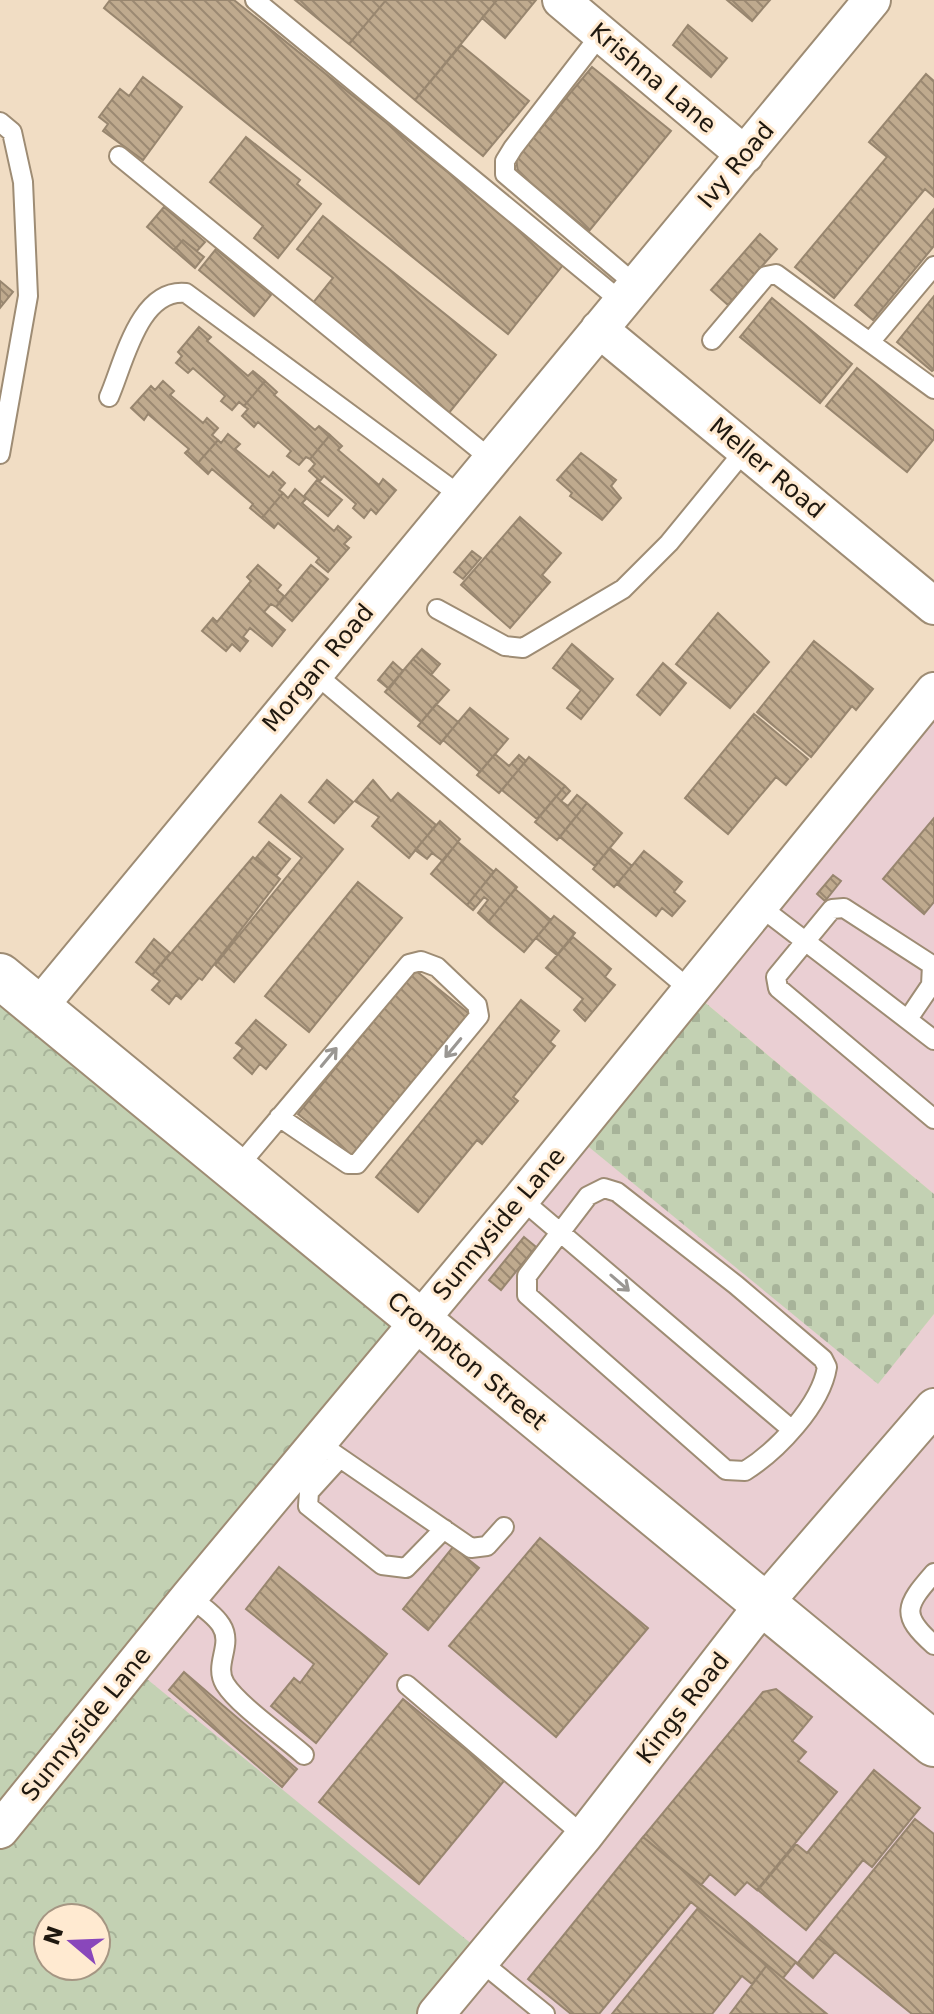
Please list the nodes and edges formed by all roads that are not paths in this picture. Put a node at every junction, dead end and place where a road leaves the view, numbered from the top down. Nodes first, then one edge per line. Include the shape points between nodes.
1 (255, 0) edge
2 (561, 0) edge
3 (872, 0) edge
4 (601, 34) junction
5 (0, 122) edge
6 (745, 155) junction
7 (119, 156) dead end
8 (934, 266) edge
9 (619, 305) junction
10 (712, 340) dead end
11 (871, 341) junction
12 (934, 389) edge
13 (109, 397) dead end
14 (745, 450) junction
15 (0, 454) edge
16 (492, 460) junction
17 (461, 496) junction
18 (934, 606) edge
19 (437, 609) dead end
20 (313, 672) junction
21 (934, 691) edge
22 (758, 905) junction
23 (804, 940) junction
24 (0, 976) edge
25 (689, 989) junction
26 (38, 1008) junction
27 (908, 1019) junction
28 (934, 1040) edge
29 (279, 1117) junction
30 (934, 1119) edge
31 (236, 1169) junction
32 (521, 1199) junction
33 (561, 1232) junction
34 (419, 1321) junction
35 (934, 1407) edge
36 (791, 1429) junction
37 (330, 1450) junction
38 (504, 1527) dead end
39 (444, 1529) junction
40 (934, 1573) edge
41 (189, 1597) junction
42 (762, 1606) junction
43 (934, 1645) edge
44 (407, 1685) dead end
45 (934, 1744) edge
46 (304, 1755) dead end
47 (0, 1830) edge
48 (584, 1836) junction
49 (480, 1961) junction
50 (436, 2014) edge
51 (545, 2014) edge

1 - 9 lane
2 - 4 street, Krishna Lane
3 - 6 street, Ivy Road
4 - 6 street, Krishna Lane
4 - 9 lane via 513,148 505,174
5 - 15 lane via 12,132 23,182 28,296
6 - 9 street, Ivy Road
7 - 16 lane
8 - 11 lane
9 - 14 street, Meller Road
9 - 16 street, Morgan Road
10 - 11 lane via 766,276 776,274
11 - 12 lane
13 - 17 lane via 146,314 159,297 186,293
14 - 18 street, Meller Road
14 - 19 lane via 669,543 623,589 523,648 505,646
16 - 17 street, Morgan Road
17 - 20 street, Morgan Road
20 - 25 lane
20 - 26 street, Morgan Road
21 - 22 street, Sunnyside Lane
22 - 23 lane
22 - 25 street, Sunnyside Lane
23 - 27 lane
23 - 27 lane via 832,909 844,908 932,965 931,985
23 - 30 lane via 777,973 778,988
24 - 26 street, Crompton Street
25 - 32 street, Sunnyside Lane
26 - 31 street, Crompton Street
27 - 28 lane
29 -> 29 lane via 409,964 421,961 437,967 477,1005 474,1023 357,1164 348,1164
29 - 31 lane
31 - 34 street, Crompton Street
32 - 33 lane
32 - 34 street, Sunnyside Lane
33 -> 36 lane
33 - 36 lane via 527,1276 527,1295 726,1470 745,1471
33 - 36 lane via 588,1196 611,1188 815,1352 827,1367 825,1376
34 - 37 street, Sunnyside Lane
34 - 42 street, Crompton Street
35 - 42 street, Kings Road
37 - 39 lane
37 - 39 lane via 309,1492 308,1506 382,1565 406,1568
37 - 41 street, Sunnyside Lane
38 - 39 lane via 478,1549
40 - 43 lane via 908,1616
41 - 46 lane via 225,1632 220,1668 227,1687
41 - 47 street, Sunnyside Lane
42 - 45 street, Crompton Street
42 - 48 street, Kings Road
44 - 48 lane
48 - 49 street, Kings Road
49 - 50 street, Kings Road
49 - 51 lane

